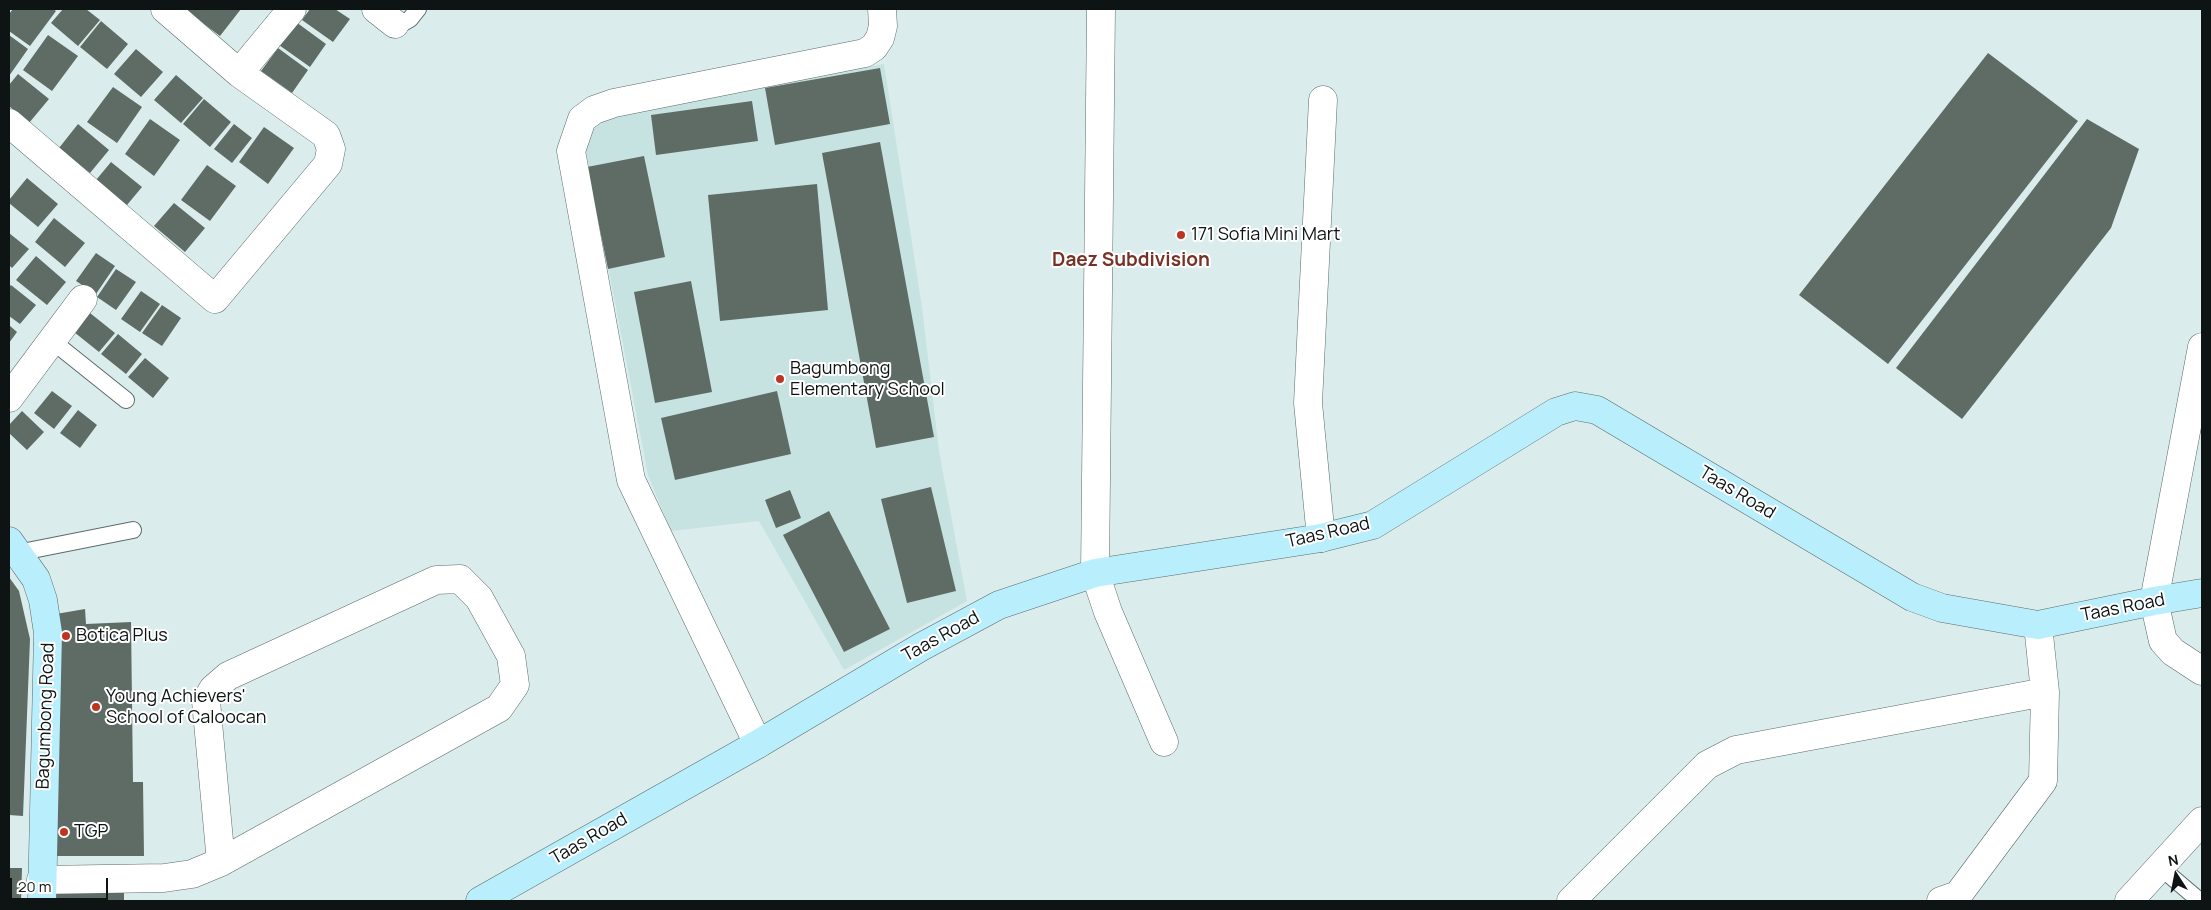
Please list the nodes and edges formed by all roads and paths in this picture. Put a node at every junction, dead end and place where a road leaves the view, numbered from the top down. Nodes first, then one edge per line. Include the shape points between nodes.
1 (165, 9) edge
2 (292, 9) edge
3 (418, 9) edge
4 (882, 9) edge
5 (1101, 9) edge
6 (385, 16) edge
7 (239, 73) junction
8 (1323, 100) dead end
9 (9, 123) edge
10 (83, 299) dead end
11 (50, 340) junction
12 (2202, 347) edge
13 (9, 398) edge
14 (126, 400) dead end
15 (133, 530) dead end
16 (1321, 538) junction
17 (13, 547) edge
18 (1095, 573) junction
19 (2202, 593) edge
20 (2154, 601) junction
21 (2038, 625) junction
22 (2202, 671) edge
23 (2045, 692) junction
24 (1164, 742) dead end
25 (758, 744) junction
26 (2202, 821) edge
27 (220, 862) junction
28 (2160, 867) junction
29 (42, 891) edge
30 (480, 901) edge
31 (1571, 901) edge
32 (1941, 901) edge
33 (2129, 901) edge
34 (2200, 901) edge

1 - 7 street
2 - 7 street
3 - 6 lane via 403,23
4 - 25 street via 880,38 866,53 614,103 594,110 582,119 571,151 631,480
5 - 18 street
7 - 9 street via 326,134 331,149 328,164 215,299
8 - 16 street via 1308,403
10 - 11 street
11 - 13 street
11 - 14 lane
12 - 20 street
15 - 17 lane
16 - 18 street, Taas Road
16 - 21 street, Taas Road via 1373,525 1556,412 1575,406 1597,410 1912,597 1942,608
17 - 29 street, Bagumbong Road via 36,579 48,633
18 - 24 street via 1108,612
18 - 25 street, Taas Road via 999,605 921,647
19 - 20 street, Taas Road
20 - 21 street, Taas Road
20 - 22 street via 2163,641 2173,652
21 - 23 street
23 - 31 street via 1736,750 1707,765
23 - 32 street via 2043,781 1958,895
25 - 30 street, Taas Road
26 - 28 street
27 - 27 street via 206,701 213,690 228,676 436,580 460,579 479,598 511,656 515,685 499,708
27 - 29 street via 192,874
28 - 33 street
28 - 34 lane

